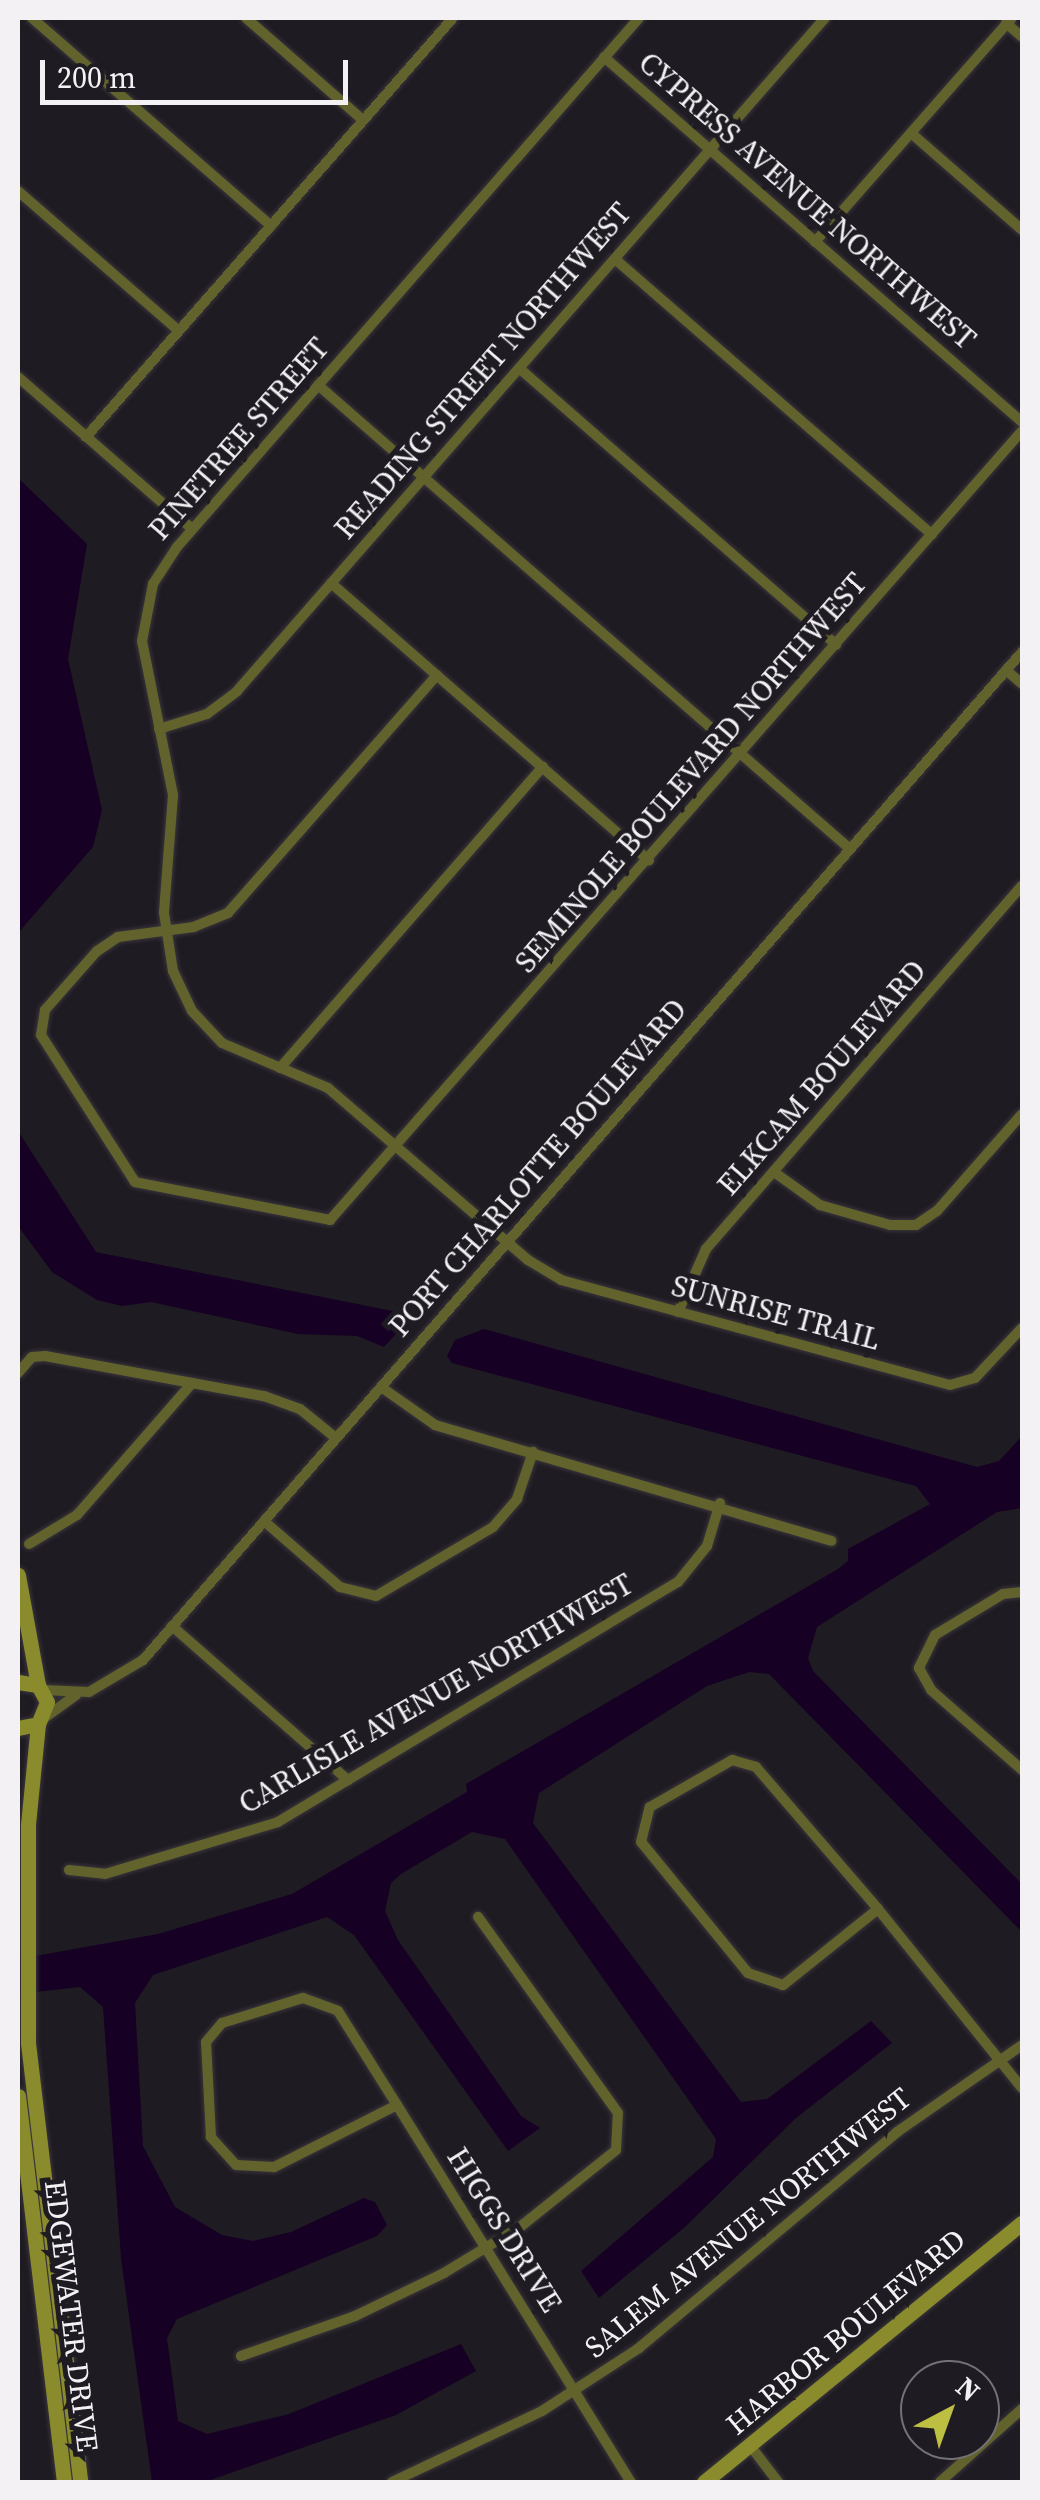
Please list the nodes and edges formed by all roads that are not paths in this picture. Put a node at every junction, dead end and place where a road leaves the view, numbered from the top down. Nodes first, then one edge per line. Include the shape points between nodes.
1 (32, 18) edge
2 (246, 18) edge
3 (453, 18) edge
4 (639, 18) edge
5 (825, 18) edge
6 (1009, 20) edge
7 (1022, 38) edge
8 (604, 57) junction
9 (363, 120) junction
10 (911, 133) junction
11 (710, 150) junction
12 (18, 191) edge
13 (271, 226) junction
14 (1022, 230) edge
15 (816, 242) junction
16 (614, 259) junction
17 (178, 332) junction
18 (519, 368) junction
19 (18, 377) edge
20 (318, 385) junction
21 (1022, 422) edge
22 (1022, 431) edge
23 (86, 437) junction
24 (424, 477) junction
25 (192, 529) junction
26 (932, 536) junction
27 (332, 583) junction
28 (836, 645) junction
29 (1022, 652) edge
30 (1006, 670) junction
31 (437, 675) junction
32 (1022, 684) edge
33 (159, 729) junction
34 (741, 754) junction
35 (543, 767) junction
36 (850, 849) junction
37 (648, 860) junction
38 (1022, 886) edge
39 (165, 930) junction
40 (280, 1068) junction
41 (1022, 1114) edge
42 (398, 1146) junction
43 (774, 1172) junction
44 (507, 1242) junction
45 (678, 1312) junction
46 (1022, 1328) edge
47 (18, 1373) edge
48 (192, 1383) junction
49 (381, 1387) junction
50 (336, 1438) junction
51 (533, 1452) junction
52 (720, 1503) junction
53 (264, 1521) junction
54 (832, 1541) dead end
55 (29, 1544) dead end
56 (18, 1576) edge
57 (1022, 1592) edge
58 (172, 1626) junction
59 (18, 1682) edge
60 (40, 1687) junction
61 (76, 1695) junction
62 (40, 1722) junction
63 (18, 1728) edge
64 (1022, 1770) edge
65 (348, 1780) junction
66 (70, 1870) dead end
67 (878, 1909) junction
68 (478, 1917) dead end
69 (1022, 2045) edge
70 (1003, 2058) junction
71 (1022, 2088) edge
72 (18, 2096) edge
73 (397, 2106) junction
74 (1022, 2223) edge
75 (486, 2248) junction
76 (241, 2356) dead end
77 (575, 2392) junction
78 (1022, 2409) edge
79 (752, 2448) junction
80 (946, 2481) edge
81 (64, 2482) edge
82 (80, 2482) edge
83 (392, 2482) edge
84 (632, 2482) edge
85 (704, 2482) edge
86 (778, 2482) edge

1 - 13 street
2 - 9 street
3 - 9 street
4 - 8 street, PINETREE STREET
5 - 11 street, READING STREET NORTHWEST
6 - 7 street
6 - 10 street
8 - 11 street, CYPRESS AVENUE NORTHWEST
8 - 20 street, PINETREE STREET
9 - 13 street
10 - 14 street
10 - 15 street
11 - 15 street, CYPRESS AVENUE NORTHWEST
11 - 16 street, READING STREET NORTHWEST
12 - 17 street
13 - 17 street
15 - 21 street, CYPRESS AVENUE NORTHWEST
16 - 18 street, READING STREET NORTHWEST
16 - 26 street
17 - 23 street
18 - 24 street, READING STREET NORTHWEST
18 - 28 street
19 - 23 street
20 - 24 street
20 - 25 street, PINETREE STREET
22 - 26 street, SEMINOLE BOULEVARD NORTHWEST
23 - 25 street
24 - 27 street, READING STREET NORTHWEST
24 - 34 street
25 - 33 street, PINETREE STREET via 160,571 145,612 143,656
26 - 28 street, SEMINOLE BOULEVARD NORTHWEST
27 - 31 street
27 - 33 street, READING STREET NORTHWEST via 228,700 196,720
28 - 34 street, SEMINOLE BOULEVARD NORTHWEST
29 - 30 street, PORT CHARLOTTE BOULEVARD
30 - 32 street
30 - 36 street, PORT CHARLOTTE BOULEVARD
31 - 35 street
31 - 39 street via 228,913
33 - 39 street, PINETREE STREET via 174,821
34 - 36 street
34 - 37 street, SEMINOLE BOULEVARD NORTHWEST
35 - 37 street
35 - 40 street
36 - 44 street, PORT CHARLOTTE BOULEVARD
37 - 42 street, SEMINOLE BOULEVARD NORTHWEST
38 - 43 street, ELKCAM BOULEVARD
39 - 40 street, PINETREE STREET via 178,986 201,1023 234,1051
39 - 42 street, SEMINOLE BOULEVARD NORTHWEST via 107,944 40,1022 41,1035 126,1174 147,1188 330,1220
40 - 42 street, PINETREE STREET via 328,1088
41 - 43 street via 938,1211 916,1225 890,1225 820,1205
42 - 44 street, PINETREE STREET
43 - 45 street, ELKCAM BOULEVARD via 698,1258
44 - 45 street, SUNRISE TRAIL via 561,1280
44 - 49 street, PORT CHARLOTTE BOULEVARD
45 - 46 street, SUNRISE TRAIL via 950,1385 975,1378
47 - 48 street via 32,1357 45,1356
48 - 50 street via 289,1404
48 - 55 street via 77,1515
49 - 50 street, PORT CHARLOTTE BOULEVARD
49 - 51 street via 435,1425
50 - 53 street, PORT CHARLOTTE BOULEVARD
51 - 52 street
51 - 53 street via 517,1498 493,1528 376,1596 340,1588
52 - 54 street
52 - 65 street, CARLISLE AVENUE NORTHWEST via 707,1546 678,1582
53 - 58 street, PORT CHARLOTTE BOULEVARD
56 - 60 street
57 - 64 street via 1004,1594 935,1634 920,1668 931,1690
58 - 61 street, PORT CHARLOTTE BOULEVARD via 124,1676
58 - 65 street
59 - 60 street
60 - 61 street
60 - 62 street, EDGEWATER DRIVE
61 - 62 street, PORT CHARLOTTE BOULEVARD
62 - 63 street
62 - 82 street, EDGEWATER DRIVE via 31,1756 26,1996 59,2349
65 - 66 street, CARLISLE AVENUE NORTHWEST via 254,1832 105,1874
67 - 67 street via 794,1979 758,1981 647,1853 643,1817 719,1764 744,1762
67 - 70 street
68 - 75 street via 622,2125 616,2150 598,2167
69 - 70 street, SALEM AVENUE NORTHWEST
70 - 71 street
70 - 77 street, SALEM AVENUE NORTHWEST via 847,2172 686,2313
72 - 81 street, EDGEWATER DRIVE
73 - 73 street, HIGGS DRIVE via 274,2167 236,2165 211,2137 206,2042 222,2023 316,1998 338,2010
73 - 75 street, HIGGS DRIVE
74 - 79 street, HARBOR BOULEVARD
75 - 76 street via 355,2316
75 - 77 street, HIGGS DRIVE
77 - 83 street, SALEM AVENUE NORTHWEST
77 - 84 street, HIGGS DRIVE
78 - 80 street
79 - 85 street, HARBOR BOULEVARD
79 - 86 street

